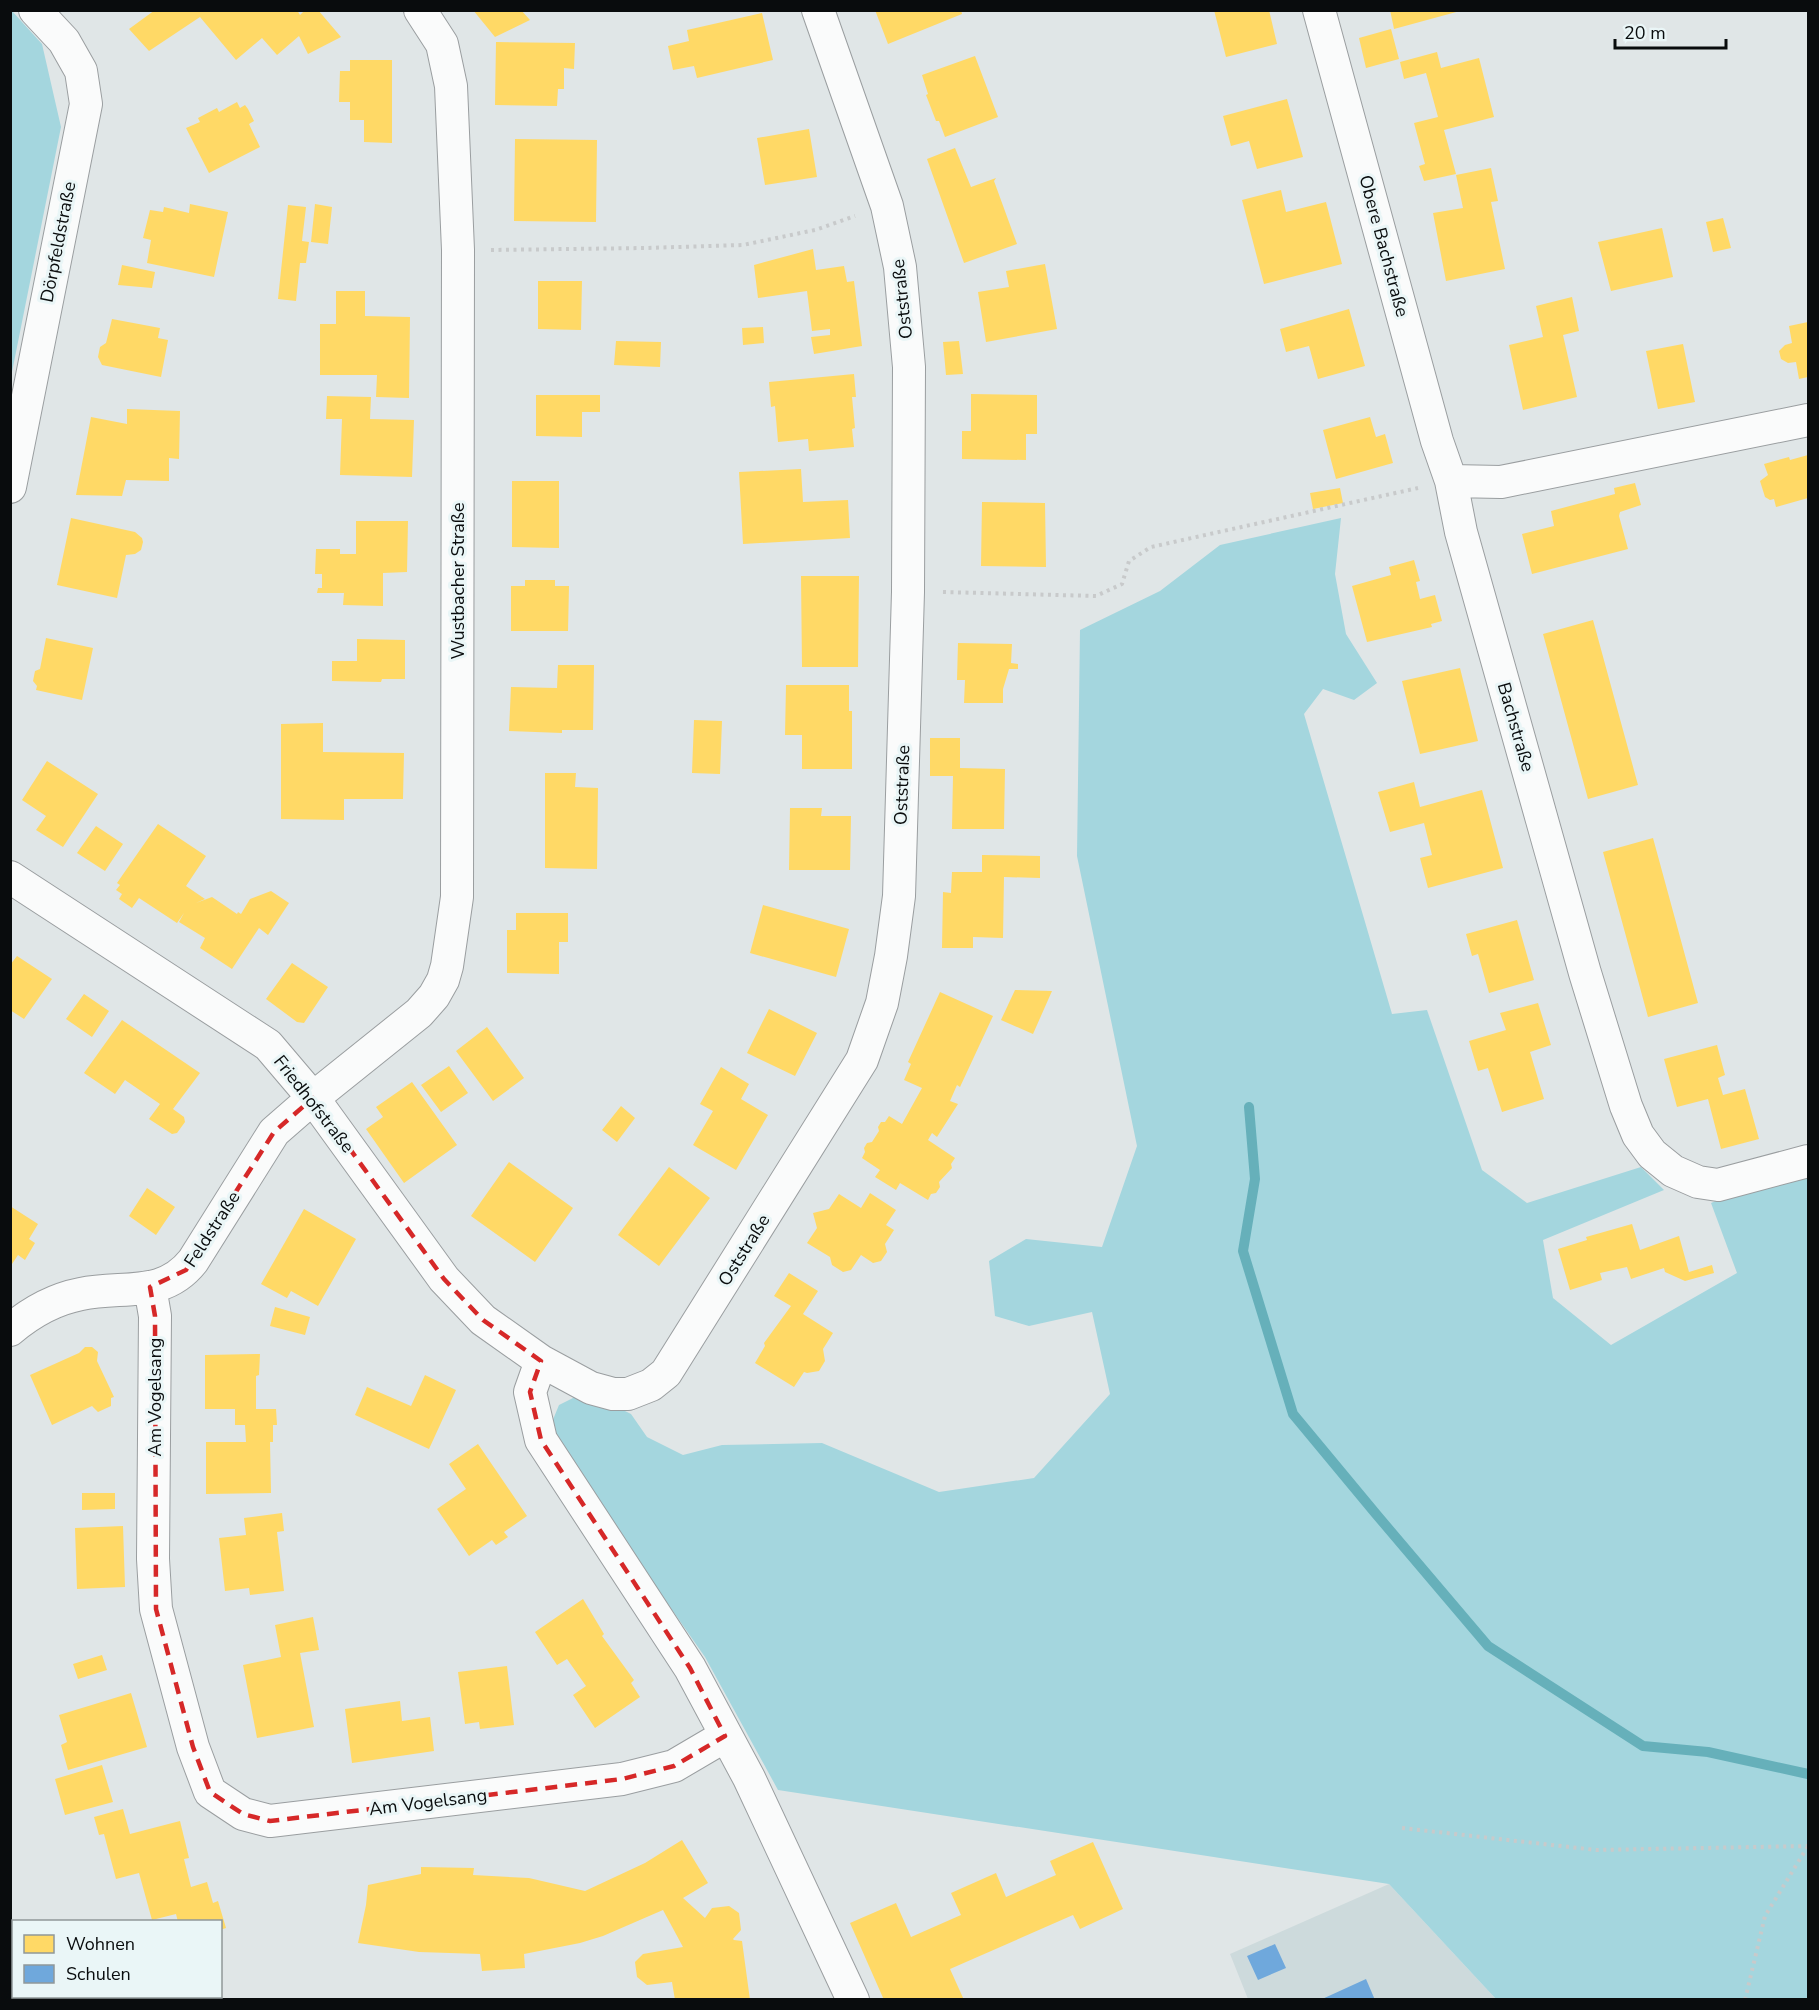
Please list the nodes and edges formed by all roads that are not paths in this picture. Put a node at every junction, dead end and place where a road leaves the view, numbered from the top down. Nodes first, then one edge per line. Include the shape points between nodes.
1 (35, 10) edge
2 (420, 10) edge
3 (818, 10) edge
4 (1319, 10) edge
5 (1809, 420) edge
6 (1451, 481) junction
7 (10, 488) edge
8 (10, 877) edge
9 (313, 1098) junction
10 (1809, 1161) edge
11 (150, 1287) junction
12 (10, 1330) edge
13 (541, 1361) junction
14 (725, 1736) junction
15 (853, 2000) edge

1 - 7 street, Dörpfeldstraße via 64,41 81,71 86,104
2 - 9 street, Wustbacher Straße via 442,44 452,86 458,250 457,897 447,966 434,996 418,1014
3 - 13 street, Oststraße via 887,206 900,267 909,367 908,592 898,896 882,1003 862,1060 666,1373 642,1390 613,1394 591,1388
4 - 6 street, Obere Bachstraße
5 - 6 street via 1501,482
6 - 10 street, Bachstraße via 1461,532 1585,973 1638,1135 1652,1154 1673,1171 1698,1182 1718,1185
8 - 9 street, Friedhofstraße via 268,1045
9 - 11 street, Feldstraße via 274,1132 186,1270 165,1284
9 - 13 street, Friedhofstraße via 444,1279 483,1320
11 - 12 street, Feldstraße via 81,1294 57,1301
11 - 14 street, Am Vogelsang via 155,1316 156,1609 193,1747 210,1792 243,1814 270,1821 622,1779 674,1766
13 - 14 street via 530,1392 541,1440 690,1668
14 - 15 street via 749,1778

